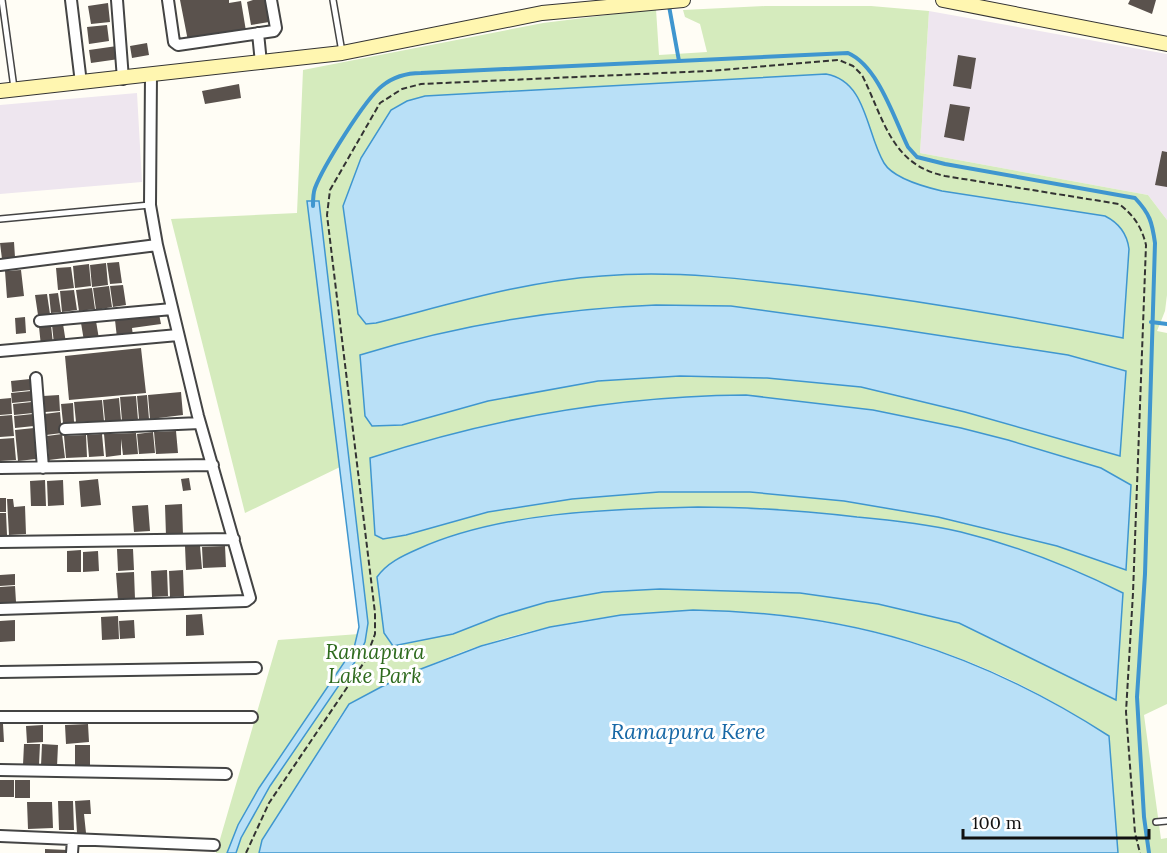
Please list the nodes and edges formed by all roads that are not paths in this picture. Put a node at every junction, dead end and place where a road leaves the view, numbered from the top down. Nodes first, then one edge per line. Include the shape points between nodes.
1 (2, 0) edge
2 (72, 0) edge
3 (117, 0) edge
4 (168, 0) edge
5 (271, 0) edge
6 (333, 0) edge
7 (683, 0) edge
8 (943, 0) edge
9 (258, 33) junction
10 (1167, 44) edge
11 (342, 53) junction
12 (261, 63) junction
13 (151, 75) junction
14 (123, 79) junction
15 (81, 83) junction
16 (7, 91) edge
17 (150, 205) junction
18 (0, 219) edge
19 (157, 245) junction
20 (0, 265) edge
21 (172, 309) junction
22 (40, 321) dead end
23 (178, 335) junction
24 (0, 351) edge
25 (36, 378) dead end
26 (200, 423) junction
27 (65, 429) dead end
28 (213, 465) junction
29 (0, 468) edge
30 (43, 468) junction
31 (234, 539) junction
32 (0, 542) edge
33 (0, 609) edge
34 (256, 668) dead end
35 (0, 672) edge
36 (0, 717) edge
37 (252, 717) dead end
38 (0, 770) edge
39 (226, 774) dead end
40 (1167, 821) edge
41 (1156, 822) dead end
42 (0, 836) edge
43 (72, 839) junction
44 (214, 844) dead end
45 (72, 853) edge

1 - 16 lane
2 - 15 street
3 - 14 street
4 - 9 street via 176,44
5 - 9 street via 276,29
6 - 11 lane
7 - 11 main road via 542,13
8 - 10 main road
9 - 12 street
11 - 12 main road
12 - 13 main road
13 - 14 main road
13 - 17 street
14 - 15 main road
15 - 16 main road
17 - 18 lane
17 - 19 street
19 - 20 street
19 - 21 street
21 - 22 street
21 - 23 street
23 - 24 street
23 - 26 street
25 - 30 street
26 - 27 street
26 - 28 street
28 - 30 street
28 - 31 street
29 - 30 street
31 - 32 street
31 - 33 street via 250,595 246,601
34 - 35 street
36 - 37 street
38 - 39 street
40 - 41 lane
42 - 43 street
43 - 44 street
43 - 45 street

